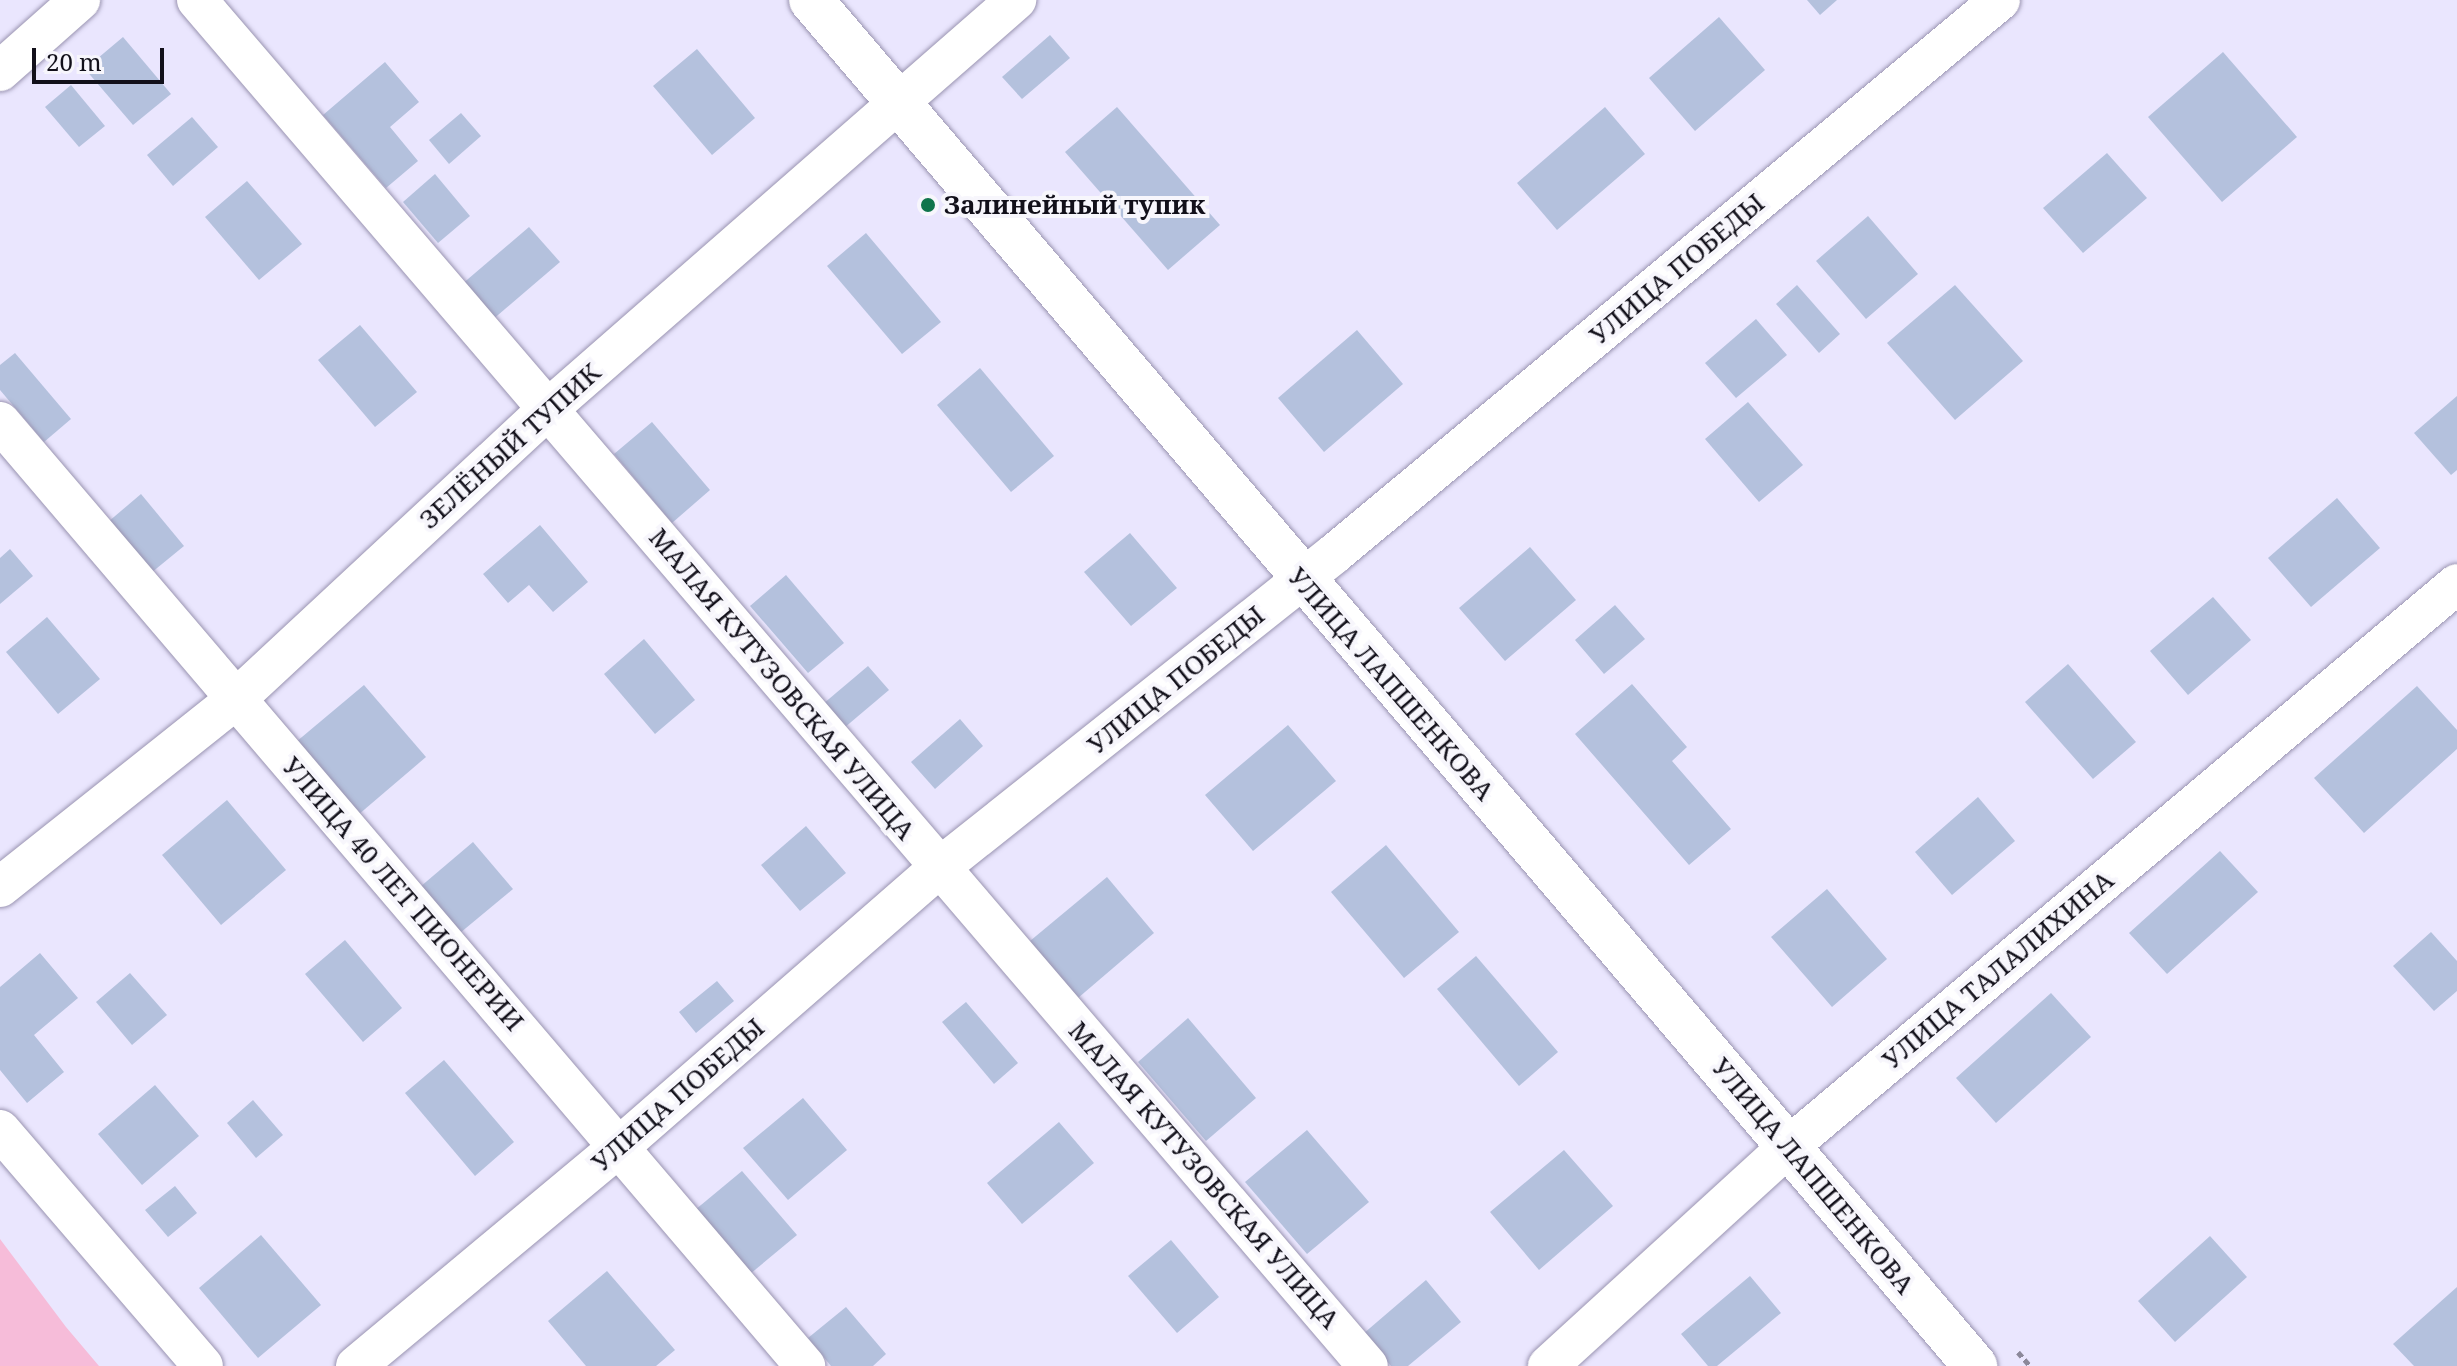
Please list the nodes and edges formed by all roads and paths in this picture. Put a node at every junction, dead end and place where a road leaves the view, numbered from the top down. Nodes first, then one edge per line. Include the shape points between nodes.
1 (80, 0) edge
2 (197, 0) edge
3 (811, 0) edge
4 (1016, 0) edge
5 (2000, 0) edge
6 (0, 71) edge
7 (896, 100) junction
8 (548, 409) junction
9 (0, 422) edge
10 (1302, 579) junction
11 (2457, 584) edge
12 (236, 699) junction
13 (939, 868) junction
14 (0, 887) edge
15 (0, 1130) edge
16 (619, 1147) junction
17 (1788, 1147) junction
18 (203, 1366) edge
19 (356, 1366) edge
20 (805, 1366) edge
21 (1368, 1366) edge
22 (1548, 1366) edge
23 (1975, 1366) edge

1 - 6 street
2 - 8 street, МАЛАЯ КУТУЗОВСКАЯ УЛИЦА
3 - 7 street, УЛИЦА ЛАПШЕНКОВА
4 - 7 street, ЗЕЛЁНЫЙ ТУПИК
5 - 10 street, УЛИЦА ПОБЕДЫ
7 - 8 street, ЗЕЛЁНЫЙ ТУПИК
7 - 10 street, УЛИЦА ЛАПШЕНКОВА
8 - 12 street, ЗЕЛЁНЫЙ ТУПИК
8 - 13 street, МАЛАЯ КУТУЗОВСКАЯ УЛИЦА
9 - 12 street, УЛИЦА 40 ЛЕТ ПИОНЕРИИ
10 - 13 street, УЛИЦА ПОБЕДЫ
10 - 17 street, УЛИЦА ЛАПШЕНКОВА
11 - 17 street, УЛИЦА ТАЛАЛИХИНА
12 - 14 street, ЗЕЛЁНЫЙ ТУПИК
12 - 16 street, УЛИЦА 40 ЛЕТ ПИОНЕРИИ
13 - 16 street, УЛИЦА ПОБЕДЫ
13 - 21 street, МАЛАЯ КУТУЗОВСКАЯ УЛИЦА
15 - 18 street
16 - 19 street, УЛИЦА ПОБЕДЫ
16 - 20 street, УЛИЦА 40 ЛЕТ ПИОНЕРИИ
17 - 22 street, УЛИЦА ТАЛАЛИХИНА
17 - 23 street, УЛИЦА ЛАПШЕНКОВА

